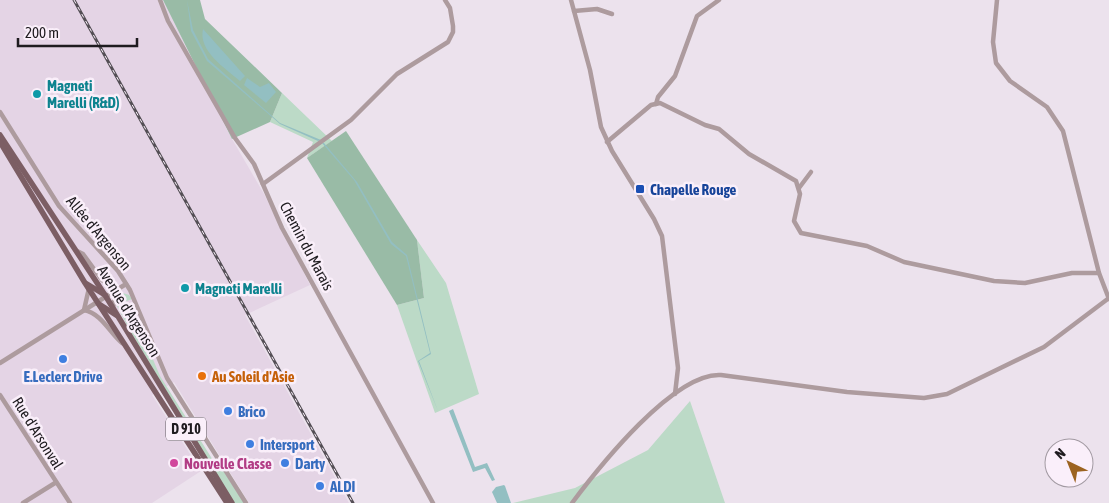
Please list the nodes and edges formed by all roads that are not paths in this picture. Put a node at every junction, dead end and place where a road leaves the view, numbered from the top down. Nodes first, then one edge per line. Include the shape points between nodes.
1 (160, 0) edge
2 (445, 0) edge
3 (571, 0) edge
4 (719, 0) edge
5 (997, 0) edge
6 (574, 11) junction
7 (612, 14) dead end
8 (656, 104) junction
9 (0, 112) edge
10 (0, 136) edge
11 (0, 142) edge
12 (607, 142) junction
13 (811, 172) dead end
14 (263, 184) junction
15 (799, 188) junction
16 (77, 251) junction
17 (1099, 273) junction
18 (126, 284) junction
19 (87, 286) junction
20 (116, 289) junction
21 (105, 295) junction
22 (1109, 299) edge
23 (98, 303) junction
24 (113, 308) junction
25 (84, 310) junction
26 (118, 316) junction
27 (123, 343) junction
28 (0, 363) edge
29 (675, 394) junction
30 (0, 396) edge
31 (55, 483) junction
32 (25, 502) edge
33 (70, 503) edge
34 (227, 503) edge
35 (232, 503) edge
36 (246, 503) edge
37 (434, 503) edge
38 (572, 503) edge

1 - 14 street, Chemin du Marais via 168,21
2 - 14 street via 453,26 448,42 397,74 351,120
3 - 6 street
4 - 8 street via 697,16 675,76
5 - 17 street via 993,42 996,63 1010,81 1047,107 1063,131
6 - 7 street via 597,8
6 - 12 street
8 - 12 street via 651,104
8 - 15 street via 725,132 749,154 796,181
9 - 18 street, Allée d’Argenson via 59,206
10 - 16 main road, Avenue d'Argenson / D 910
11 - 19 main road, Avenue d'Argenson / D 910
12 - 29 street via 662,236 678,368
13 - 15 street
14 - 37 street, Chemin du Marais via 282,228
15 - 17 street via 794,221 802,233 816,238 867,246 904,262 994,281 1025,283 1072,273
16 - 20 street via 83,254 102,280
16 - 21 main road, Avenue d'Argenson / D 910
17 - 22 street
18 - 20 street
18 - 36 street, Allée d’Argenson via 167,378
19 - 21 main road
19 - 23 main road, Avenue d'Argenson / D 910
19 - 25 street
20 - 21 street
20 - 24 street
21 - 23 street
21 - 24 main road, Avenue d'Argenson / D 910
22 - 29 street via 1044,347 947,394 924,398 847,392 713,374
23 - 25 street
23 - 26 main road
23 - 27 main road, Avenue d'Argenson / D 910
24 - 26 main road, Avenue d'Argenson / D 910
25 - 27 street via 98,316
25 - 28 street
26 - 35 main road, Avenue d'Argenson / D 910
27 - 34 main road, Avenue d'Argenson / D 910
29 - 38 street via 642,421
30 - 31 street, Rue d'Arsonval
31 - 32 street
31 - 33 street, Rue d'Arsonval

